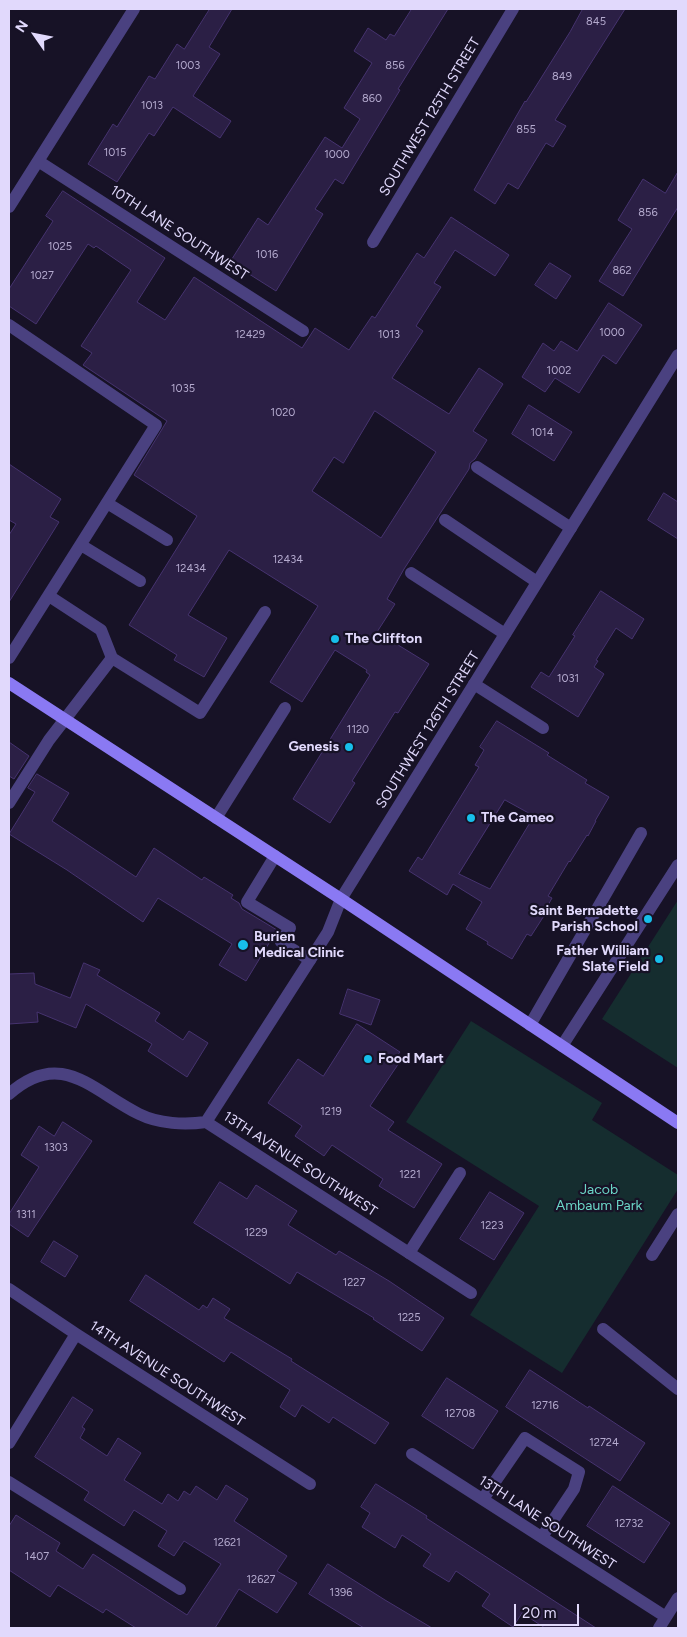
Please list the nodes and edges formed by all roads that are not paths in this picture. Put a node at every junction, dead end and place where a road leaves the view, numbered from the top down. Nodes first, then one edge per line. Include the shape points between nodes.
1 (134, 9) edge
2 (513, 9) edge
3 (38, 161) junction
4 (9, 207) edge
5 (373, 242) dead end
6 (9, 325) edge
7 (303, 331) dead end
8 (678, 356) edge
9 (477, 467) dead end
10 (107, 503) junction
11 (445, 520) dead end
12 (571, 528) junction
13 (166, 540) dead end
14 (81, 545) junction
15 (411, 573) dead end
16 (140, 581) dead end
17 (537, 582) junction
18 (48, 596) junction
19 (265, 612) dead end
20 (505, 634) junction
21 (9, 658) edge
22 (112, 658) junction
23 (9, 683) edge
24 (474, 684) junction
25 (285, 708) dead end
26 (65, 719) junction
27 (543, 728) dead end
28 (9, 803) edge
29 (216, 818) junction
30 (642, 833) dead end
31 (275, 856) junction
32 (678, 865) edge
33 (341, 899) junction
34 (310, 960) junction
35 (530, 1024) junction
36 (562, 1046) junction
37 (9, 1094) edge
38 (206, 1122) junction
39 (678, 1123) edge
40 (460, 1173) dead end
41 (678, 1214) edge
42 (409, 1253) junction
43 (652, 1255) dead end
44 (9, 1289) edge
45 (471, 1293) dead end
46 (603, 1330) dead end
47 (76, 1334) junction
48 (678, 1388) edge
49 (9, 1443) edge
50 (412, 1454) dead end
51 (9, 1482) edge
52 (310, 1484) dead end
53 (483, 1499) junction
54 (542, 1537) junction
55 (180, 1589) dead end
56 (678, 1598) edge
57 (663, 1623) edge

1 - 3 street
2 - 5 street, SOUTHWEST 125TH STREET
3 - 4 street
3 - 7 street, 10TH LANE SOUTHWEST
6 - 10 street via 156,426
8 - 12 street, SOUTHWEST 126TH STREET
9 - 12 street
10 - 13 street
10 - 14 street
11 - 17 street
12 - 17 street, SOUTHWEST 126TH STREET
14 - 16 street
14 - 18 street
15 - 20 street
17 - 20 street, SOUTHWEST 126TH STREET
18 - 21 street
18 - 22 street via 101,630
19 - 22 street via 200,714
20 - 24 street, SOUTHWEST 126TH STREET
22 - 26 street
23 - 26 main road
24 - 27 street
24 - 33 street, SOUTHWEST 126TH STREET
25 - 29 street
26 - 28 street
26 - 29 main road
29 - 31 main road
30 - 35 street
31 - 33 main road
31 - 34 street via 247,902 290,928 281,942
32 - 36 street
33 - 34 street, SOUTHWEST 126TH STREET via 328,932
33 - 35 main road
34 - 38 street, SOUTHWEST 126TH STREET
35 - 36 main road
36 - 39 main road
37 - 38 street, 13TH AVENUE SOUTHWEST via 31,1078 47,1073 61,1074 99,1088 139,1114 157,1120
38 - 42 street, 13TH AVENUE SOUTHWEST
40 - 42 street
41 - 43 street
42 - 45 street, 13TH AVENUE SOUTHWEST
44 - 47 street, 14TH AVENUE SOUTHWEST
46 - 48 street
47 - 49 street
47 - 52 street, 14TH AVENUE SOUTHWEST
50 - 53 street, 13TH LANE SOUTHWEST
51 - 55 street
53 - 54 street, 13TH LANE SOUTHWEST
53 - 54 street via 525,1438 579,1472 574,1489
54 - 57 street, 13TH LANE SOUTHWEST
56 - 57 street

